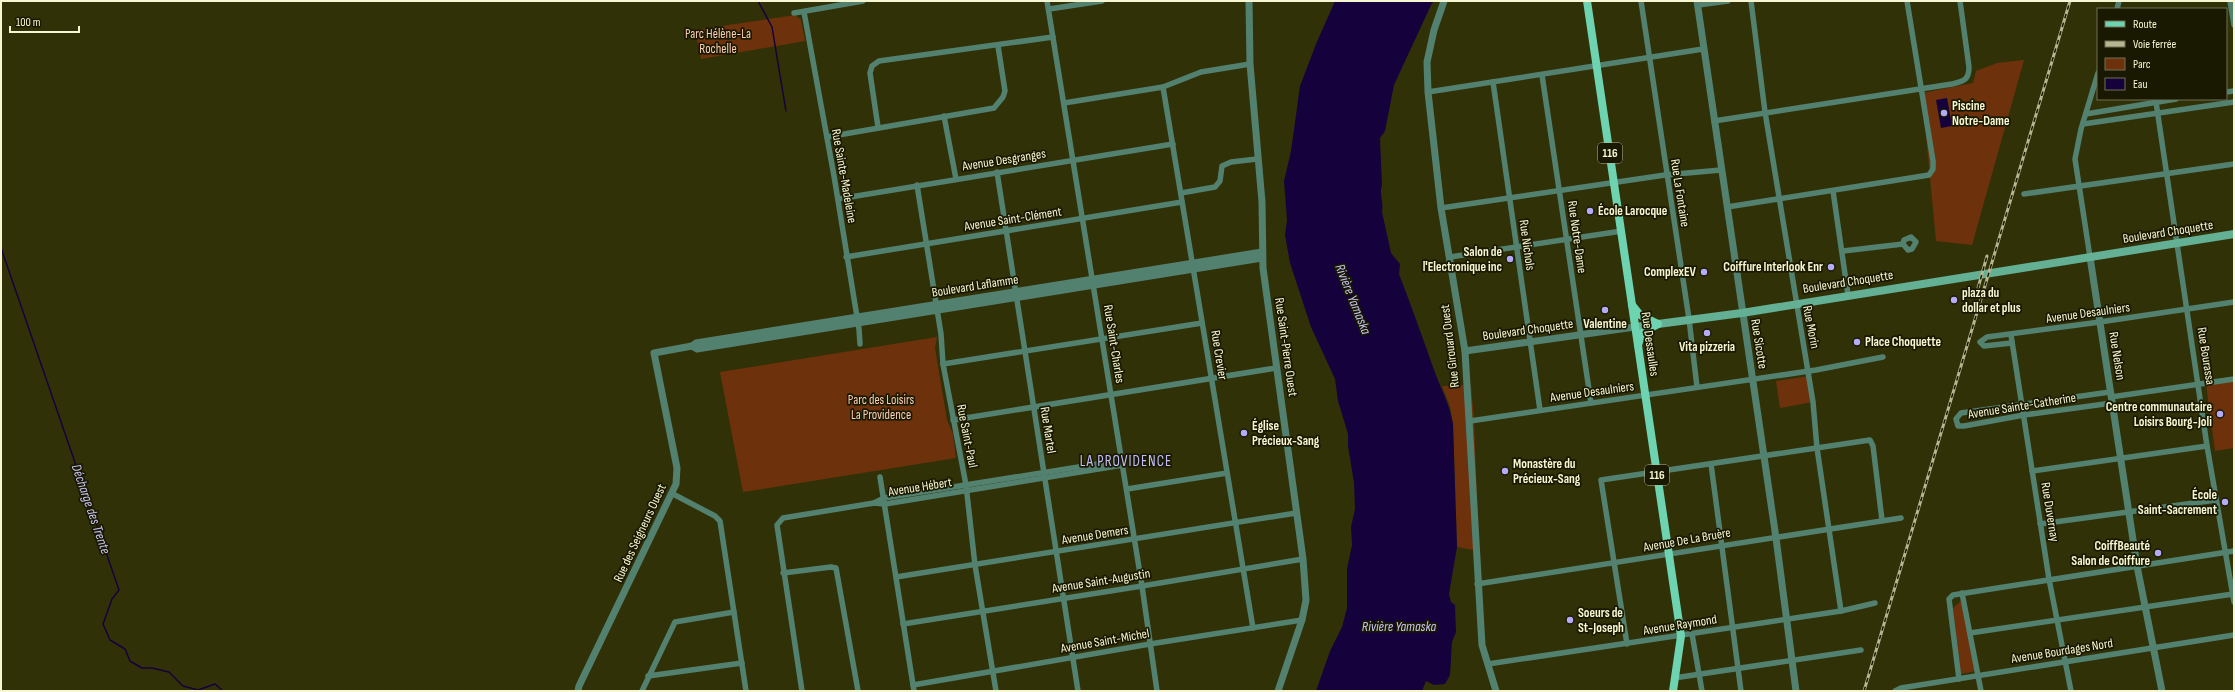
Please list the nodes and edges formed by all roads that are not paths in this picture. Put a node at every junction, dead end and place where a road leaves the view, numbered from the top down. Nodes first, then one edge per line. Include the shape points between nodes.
1 (863, 1) edge
2 (1048, 1) edge
3 (1102, 1) edge
4 (1250, 1) edge
5 (1444, 1) edge
6 (1587, 1) edge
7 (1641, 1) edge
8 (1728, 1) edge
9 (1752, 1) edge
10 (1907, 1) edge
11 (1960, 1) edge
12 (2230, 1) edge
13 (1698, 3) edge
14 (828, 4) edge
15 (1049, 9) junction
16 (804, 12) junction
17 (794, 13) dead end
18 (2234, 25) edge
19 (1053, 37) junction
20 (998, 46) junction
21 (1703, 49) junction
22 (1649, 58) junction
23 (1250, 64) junction
24 (1598, 66) junction
25 (1542, 75) junction
26 (2097, 76) edge
27 (1493, 82) junction
28 (1163, 87) junction
29 (1922, 89) junction
30 (1428, 92) junction
31 (2169, 100) edge
32 (2156, 102) junction
33 (2234, 102) edge
34 (1064, 103) junction
35 (2131, 106) junction
36 (1765, 112) junction
37 (2158, 113) junction
38 (2086, 114) junction
39 (944, 116) junction
40 (2132, 117) junction
41 (1714, 122) junction
42 (2083, 124) junction
43 (878, 127) junction
44 (827, 137) junction
45 (1173, 144) junction
46 (1256, 159) junction
47 (1073, 160) junction
48 (2234, 164) edge
49 (1721, 170) junction
50 (997, 172) junction
51 (2166, 172) junction
52 (1665, 175) junction
53 (956, 179) junction
54 (1614, 184) junction
55 (918, 185) junction
56 (2079, 185) junction
57 (1833, 190) junction
58 (1559, 191) junction
59 (1181, 193) junction
60 (2024, 194) dead end
61 (838, 198) junction
62 (1510, 198) junction
63 (1779, 199) junction
64 (1182, 202) junction
65 (1727, 207) junction
66 (1441, 208) junction
67 (1083, 219) junction
68 (1006, 231) junction
69 (1622, 231) junction
70 (2234, 234) edge
71 (1566, 240) junction
72 (2177, 243) junction
73 (926, 244) junction
74 (1903, 244) dead end
75 (1516, 247) junction
76 (1843, 251) junction
77 (1262, 255) junction
78 (2090, 256) junction
79 (846, 257) junction
80 (1450, 257) junction
81 (1193, 266) junction
82 (1093, 281) junction
83 (1016, 294) junction
84 (1848, 295) junction
85 (2234, 302) edge
86 (1795, 303) junction
87 (1632, 305) junction
88 (936, 307) junction
89 (2187, 309) junction
90 (1742, 313) junction
91 (1689, 319) junction
92 (858, 320) junction
93 (2100, 322) junction
94 (1202, 323) junction
95 (1658, 324) junction
96 (1635, 327) junction
97 (1580, 335) junction
98 (2011, 335) junction
99 (1102, 339) junction
100 (1530, 342) junction
101 (2012, 343) junction
102 (860, 344) dead end
103 (1638, 348) junction
104 (1466, 351) junction
105 (1025, 352) junction
106 (654, 353) joint
107 (1883, 357) dead end
108 (943, 364) junction
109 (1276, 368) junction
110 (1808, 371) junction
111 (1211, 377) junction
112 (1752, 379) junction
113 (2234, 379) edge
114 (2199, 384) junction
115 (1696, 387) junction
116 (1111, 394) junction
117 (1645, 395) junction
118 (2111, 397) junction
119 (1591, 403) junction
120 (2021, 404) junction
121 (1034, 407) junction
122 (1540, 410) junction
123 (2024, 415) junction
124 (953, 420) junction
125 (1470, 421) junction
126 (2207, 446) junction
127 (1817, 448) junction
128 (1764, 455) junction
129 (2120, 458) junction
130 (1122, 462) junction
131 (1711, 464) junction
132 (2032, 471) junction
133 (1656, 472) junction
134 (1227, 473) junction
135 (1044, 475) junction
136 (880, 477) dead end
137 (966, 488) junction
138 (1127, 489) junction
139 (672, 494) junction
140 (2216, 500) junction
141 (884, 501) junction
142 (2128, 512) junction
143 (1296, 513) junction
144 (1901, 518) dead end
145 (1882, 520) junction
146 (1235, 522) junction
147 (2040, 524) junction
148 (1829, 529) junction
149 (1776, 538) junction
150 (1135, 539) junction
151 (1722, 544) junction
152 (2234, 551) edge
153 (1056, 552) junction
154 (2225, 552) junction
155 (1668, 554) junction
156 (1303, 559) junction
157 (1614, 563) junction
158 (975, 565) junction
159 (2137, 566) junction
160 (1243, 569) junction
161 (783, 573) junction
162 (896, 577) junction
163 (2049, 579) junction
164 (1477, 584) junction
165 (1142, 586) junction
166 (1962, 593) junction
167 (2233, 594) junction
168 (1064, 599) junction
169 (2234, 602) edge
170 (1875, 603) dead end
171 (2145, 607) junction
172 (983, 611) junction
173 (1841, 611) junction
174 (734, 612) junction
175 (1786, 619) junction
176 (1302, 620) junction
177 (2057, 620) junction
178 (903, 624) junction
179 (1252, 628) junction
180 (1733, 628) junction
181 (1970, 633) junction
182 (1692, 634) junction
183 (2234, 635) edge
184 (1681, 636) junction
185 (1150, 644) junction
186 (1627, 644) junction
187 (2153, 647) junction
188 (1861, 650) dead end
189 (1072, 658) junction
190 (1791, 660) junction
191 (2065, 661) junction
192 (742, 663) junction
193 (1488, 664) junction
194 (1738, 668) junction
195 (993, 672) junction
196 (1699, 674) junction
197 (1978, 675) junction
198 (648, 676) junction
199 (1674, 678) junction
200 (1960, 678) junction
201 (913, 688) edge
202 (578, 691) edge
203 (642, 691) edge
204 (746, 691) edge
205 (802, 691) edge
206 (858, 691) edge
207 (996, 691) edge
208 (1078, 691) edge
209 (1157, 691) edge
210 (1278, 691) edge
211 (1496, 691) edge
212 (1673, 691) edge
213 (1702, 691) edge
214 (1742, 691) edge
215 (1796, 691) edge
216 (1895, 691) edge
217 (1981, 691) edge
218 (2071, 691) edge
219 (2162, 691) edge

1 - 14 street
2 - 15 street, Rue Saint-Charles
3 - 15 street
4 - 23 street, Rue Saint-Pierre Ouest
5 - 30 street, Rue Girouard Ouest via 1427,62
6 - 24 main road, Rue Dessaulles / 116
7 - 22 street, Rue La Fontaine
8 - 13 street
9 - 36 street, Rue Morin
10 - 29 street
11 - 29 street via 1969,75 1965,81 1959,83
12 - 18 street
13 - 21 street, Rue Sicotte
14 - 16 street
15 - 19 street, Rue Saint-Charles
16 - 17 street
16 - 44 street, Rue Sainte-Madeleine
19 - 20 street
19 - 34 street, Rue Saint-Charles
20 - 39 street via 1005,90 998,104 994,108 978,112
20 - 43 street via 879,62 872,66 870,73
21 - 22 street
21 - 41 street, Rue Sicotte
22 - 24 street
22 - 52 street, Rue La Fontaine
23 - 28 street via 1201,72
23 - 46 street, Rue Saint-Pierre Ouest
24 - 25 street
24 - 54 main road, Rue Dessaulles / 116
25 - 27 street
25 - 58 street, Rue Notre-Dame
26 - 38 street, Rue Nelson
27 - 30 street
27 - 62 street, Rue Nichols
28 - 34 street
28 - 45 street, Rue Crevier
29 - 36 street
29 - 57 street via 1933,162 1927,176
30 - 66 street, Rue Girouard Ouest
31 - 32 street
32 - 35 street
32 - 37 street, Rue Bourassa
33 - 37 street
34 - 47 street, Rue Saint-Charles
35 - 38 street
35 - 40 street
36 - 41 street
36 - 63 street, Rue Morin
37 - 40 street
37 - 51 street, Rue Bourassa
38 - 42 street, Rue Nelson
39 - 43 street
39 - 53 street
40 - 42 street
41 - 49 street, Rue Sicotte
42 - 56 street, Rue Nelson via 2075,159
43 - 44 street
44 - 61 street, Rue Sainte-Madeleine
45 - 47 street, Avenue Desgranges
45 - 59 street, Rue Crevier
46 - 59 street via 1231,162 1222,166 1220,181 1215,187
46 - 77 street, Rue Saint-Pierre Ouest via 1262,202
47 - 50 street, Avenue Desgranges
47 - 67 street, Rue Saint-Charles
48 - 51 street
49 - 52 street
49 - 65 street, Rue Sicotte
50 - 53 street, Avenue Desgranges
50 - 68 street, Rue Martel
51 - 56 street
51 - 72 street, Rue Bourassa
52 - 54 street
52 - 91 street, Rue La Fontaine
53 - 55 street, Avenue Desgranges
54 - 58 street
54 - 69 main road, Rue Dessaulles / 116
55 - 61 street, Avenue Desgranges
55 - 73 street, Rue Saint-Paul
56 - 60 street
56 - 78 street, Rue Nelson
57 - 63 street
57 - 76 street
58 - 62 street
58 - 71 street, Rue Notre-Dame
59 - 64 street, Rue Crevier
61 - 79 street, Rue Sainte-Madeleine
62 - 66 street
62 - 75 street, Rue Nichols
63 - 65 street
63 - 86 street, Rue Morin
64 - 67 street, Avenue Saint-Clément
64 - 81 street, Rue Crevier
65 - 90 street, Rue Sicotte
66 - 80 street, Rue Girouard Ouest
67 - 68 street, Avenue Saint-Clément
67 - 82 street, Rue Saint-Charles
68 - 73 street, Avenue Saint-Clément
68 - 83 street, Rue Martel
69 - 71 street
69 - 87 main road, Rue Dessaulles / 116
70 - 72 main road, Boulevard Choquette
71 - 75 street
71 - 97 street, Rue Notre-Dame
72 - 78 main road, Boulevard Choquette
72 - 89 street, Rue Bourassa
73 - 79 street, Avenue Saint-Clément
73 - 88 street, Rue Saint-Paul
74 - 76 street
75 - 80 street
75 - 100 street, Rue Nichols
76 - 84 street
77 - 81 street, Boulevard Laflamme
77 - 109 street, Rue Saint-Pierre Ouest
78 - 84 main road, Boulevard Choquette
78 - 93 street, Rue Nelson
79 - 92 street, Rue Sainte-Madeleine
80 - 104 street, Rue Girouard Ouest
81 - 82 street, Boulevard Laflamme
81 - 94 street, Rue Crevier
82 - 83 street, Boulevard Laflamme
82 - 99 street, Rue Saint-Charles
83 - 88 street, Boulevard Laflamme
83 - 105 street, Rue Martel
84 - 86 main road, Boulevard Choquette
85 - 89 street, Avenue Desaulniers
86 - 90 main road, Boulevard Choquette
86 - 110 street, Rue Morin
87 - 95 main road via 1640,315
87 - 96 main road, Rue Dessaulles / 116
88 - 92 street, Boulevard Laflamme
88 - 108 street, Rue Saint-Paul
89 - 93 street, Avenue Desaulniers
89 - 114 street, Rue Bourassa
90 - 91 main road, Boulevard Choquette
90 - 112 street, Rue Sicotte
91 - 95 main road, Boulevard Choquette
91 - 115 street, Rue La Fontaine
92 - 102 street, Rue Sainte-Madeleine
92 - 106 street, Boulevard Laflamme via 697,349 692,346
93 - 98 street, Avenue Desaulniers
93 - 118 street, Rue Nelson
94 - 99 street
94 - 111 street, Rue Crevier
95 - 96 main road, Boulevard Choquette
95 - 103 main road via 1642,333
96 - 97 street, Boulevard Choquette
96 - 103 main road, Rue Dessaulles / 116
97 - 100 street, Boulevard Choquette
97 - 119 street, Rue Notre-Dame
98 - 101 street, Rue Duvernay
98 - 101 street, Avenue Desaulniers via 1987,337 1980,342 1984,346
99 - 105 street
99 - 116 street, Rue Saint-Charles
100 - 104 street, Boulevard Choquette
100 - 122 street, Rue Nichols
101 - 120 street, Rue Duvernay
103 - 117 main road, Rue Dessaulles / 116
104 - 125 street, Rue Girouard Ouest
105 - 108 street
105 - 121 street, Rue Martel
106 - 139 street, Rue des Seigneurs Ouest via 677,468 676,484
107 - 110 street, Avenue Desaulniers
108 - 124 street, Rue Saint-Paul
109 - 111 street
109 - 143 street, Rue Saint-Pierre Ouest
110 - 112 street, Avenue Desaulniers
110 - 127 street, Rue Morin
111 - 116 street
111 - 134 street, Rue Crevier
112 - 115 street, Avenue Desaulniers
112 - 128 street, Rue Sicotte
113 - 114 street, Avenue Sainte-Catherine
114 - 118 street, Avenue Sainte-Catherine
114 - 126 street, Rue Bourassa
115 - 117 street, Avenue Desaulniers
116 - 121 street
116 - 130 street, Rue Saint-Charles
117 - 119 street, Avenue Desaulniers
117 - 133 main road, Rue Dessaulles / 116
118 - 120 street, Avenue Sainte-Catherine
118 - 123 street, Avenue Sainte-Catherine
118 - 129 street, Rue Nelson
119 - 122 street, Avenue Desaulniers
120 - 123 street, Rue Duvernay
120 - 123 street, Avenue Sainte-Catherine via 1961,412 1956,419 1958,426
121 - 124 street
121 - 135 street, Rue Martel
122 - 125 street, Avenue Desaulniers
123 - 132 street, Rue Duvernay
124 - 137 street, Rue Saint-Paul
125 - 164 street, Rue Girouard Ouest
126 - 129 street
126 - 140 street, Rue Bourassa
127 - 128 street
127 - 145 street via 1870,440 1873,446
127 - 148 street, Rue Morin
128 - 131 street
128 - 149 street, Rue Sicotte
129 - 132 street
129 - 142 street, Rue Nelson
130 - 135 street, Avenue Hébert
130 - 138 street, Rue Saint-Charles
131 - 133 street
131 - 151 street
132 - 147 street, Rue Duvernay
133 - 155 main road, Rue Dessaulles / 116
133 - 157 street via 1601,480
134 - 138 street
134 - 146 street, Rue Crevier
135 - 137 street, Avenue Hébert
135 - 153 street, Rue Martel
136 - 141 street
137 - 141 street, Avenue Hébert
137 - 158 street, Rue Saint-Paul
138 - 150 street, Rue Saint-Charles
139 - 174 street via 720,521
139 - 202 street, Rue des Seigneurs Ouest
140 - 142 street
140 - 154 street, Rue Bourassa
141 - 161 street, Avenue Hébert via 783,518 777,525
141 - 162 street
142 - 147 street
142 - 159 street, Rue Nelson
143 - 146 street, Avenue Demers
143 - 156 street, Rue Saint-Pierre Ouest
144 - 145 street, Avenue De La Bruère
145 - 148 street, Avenue De La Bruère
146 - 150 street, Avenue Demers
146 - 160 street, Rue Crevier
147 - 163 street, Rue Duvernay
148 - 149 street, Avenue De La Bruère
148 - 173 street, Rue Morin
149 - 151 street, Avenue De La Bruère
149 - 175 street, Rue Sicotte
150 - 153 street, Avenue Demers
150 - 165 street, Rue Saint-Charles
151 - 155 street, Avenue De La Bruère
151 - 180 street
152 - 154 street
153 - 158 street, Avenue Demers
153 - 168 street, Rue Martel
154 - 159 street
154 - 167 street, Rue Bourassa
155 - 157 street, Avenue De La Bruère
155 - 184 main road, Rue Dessaulles / 116
156 - 160 street, Avenue Saint-Augustin
156 - 176 street, Rue Saint-Pierre Ouest via 1306,600
157 - 164 street, Avenue De La Bruère
157 - 186 street
158 - 162 street, Avenue Demers
158 - 172 street, Rue Saint-Paul
159 - 163 street
159 - 171 street, Rue Nelson
160 - 165 street, Avenue Saint-Augustin
160 - 179 street, Rue Crevier
161 - 205 street, Avenue Hébert
161 - 206 street via 836,568
162 - 178 street
163 - 166 street
163 - 177 street, Rue Duvernay
164 - 193 street, Rue Girouard Ouest via 1482,645
165 - 168 street, Avenue Saint-Augustin
165 - 185 street, Rue Saint-Charles
166 - 181 street
166 - 200 street via 1953,594 1949,599
167 - 169 street, Rue Bourassa
167 - 171 street
168 - 172 street, Avenue Saint-Augustin
168 - 189 street, Rue Martel
170 - 173 street, Avenue Raymond
171 - 177 street
171 - 187 street, Rue Nelson
172 - 178 street, Avenue Saint-Augustin
172 - 195 street, Rue Saint-Paul
173 - 175 street, Avenue Raymond
174 - 192 street
174 - 198 street via 674,622
175 - 180 street, Avenue Raymond
175 - 190 street, Rue Sicotte
176 - 179 street, Avenue Saint-Michel
176 - 210 street, Rue Saint-Pierre Ouest
177 - 181 street
177 - 191 street, Rue Duvernay
178 - 201 street
179 - 185 street, Avenue Saint-Michel
180 - 182 street, Avenue Raymond
180 - 194 street
181 - 197 street
182 - 184 street, Avenue Raymond
182 - 196 street
183 - 187 street, Avenue Bourdages Nord
184 - 186 street, Avenue Raymond
184 - 199 main road, Rue Dessaulles / 116
185 - 189 street, Avenue Saint-Michel
185 - 209 street, Rue Saint-Charles
186 - 193 street, Avenue Raymond
187 - 191 street, Avenue Bourdages Nord
187 - 219 street, Rue Nelson
188 - 190 street
189 - 195 street, Avenue Saint-Michel
189 - 208 street, Rue Martel
190 - 194 street
190 - 215 street, Rue Sicotte
191 - 197 street, Avenue Bourdages Nord
191 - 218 street, Rue Duvernay
192 - 198 street
192 - 204 street
193 - 211 street, Rue Girouard Ouest
194 - 196 street
194 - 214 street
195 - 201 street, Avenue Saint-Michel
195 - 207 street, Rue Saint-Paul
196 - 199 street
196 - 213 street
197 - 200 street, Avenue Bourdages Nord
197 - 217 street
198 - 203 street
199 - 212 main road, Rue Dessaulles / 116
200 - 216 street, Avenue Bourdages Nord

